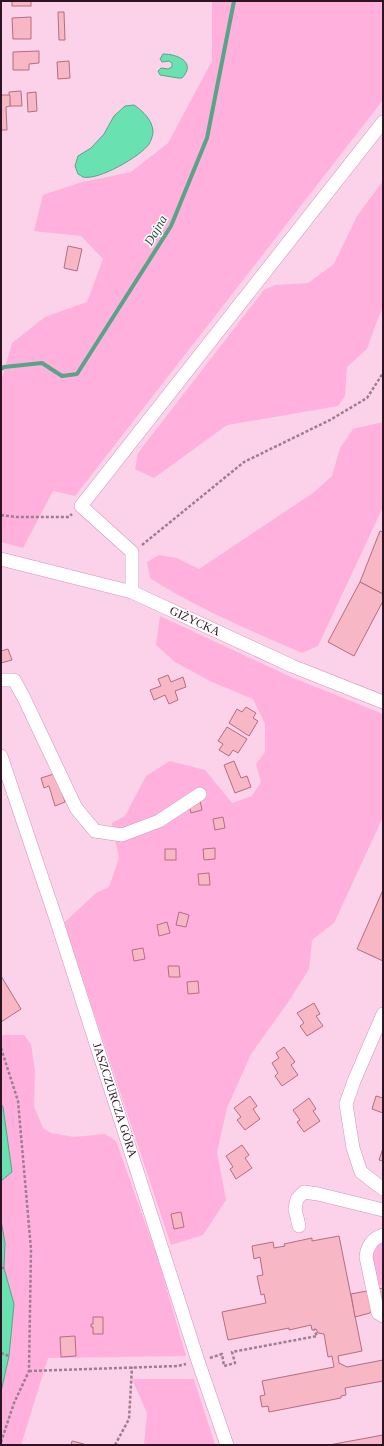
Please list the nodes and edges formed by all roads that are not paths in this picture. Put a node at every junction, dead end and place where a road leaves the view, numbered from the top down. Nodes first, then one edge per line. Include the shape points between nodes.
1 (383, 122) edge
2 (1, 559) edge
3 (132, 592) junction
4 (1, 680) edge
5 (383, 702) edge
6 (1, 756) edge
7 (200, 794) dead end
8 (383, 1014) edge
9 (383, 1189) edge
10 (383, 1210) edge
11 (300, 1226) dead end
12 (383, 1235) edge
13 (383, 1316) edge
14 (227, 1445) edge

1 - 3 street via 81,506 132,552
2 - 3 street, GIŻYCKA
3 - 5 street, GIŻYCKA via 292,666
4 - 7 street via 14,680 76,808 95,831 122,835 159,821
6 - 14 street, JASZCZURCZA GÓRA
8 - 9 street via 346,1104 353,1148 361,1172
10 - 11 street via 304,1192 297,1199 295,1209
12 - 13 street via 372,1241 366,1257 378,1313

